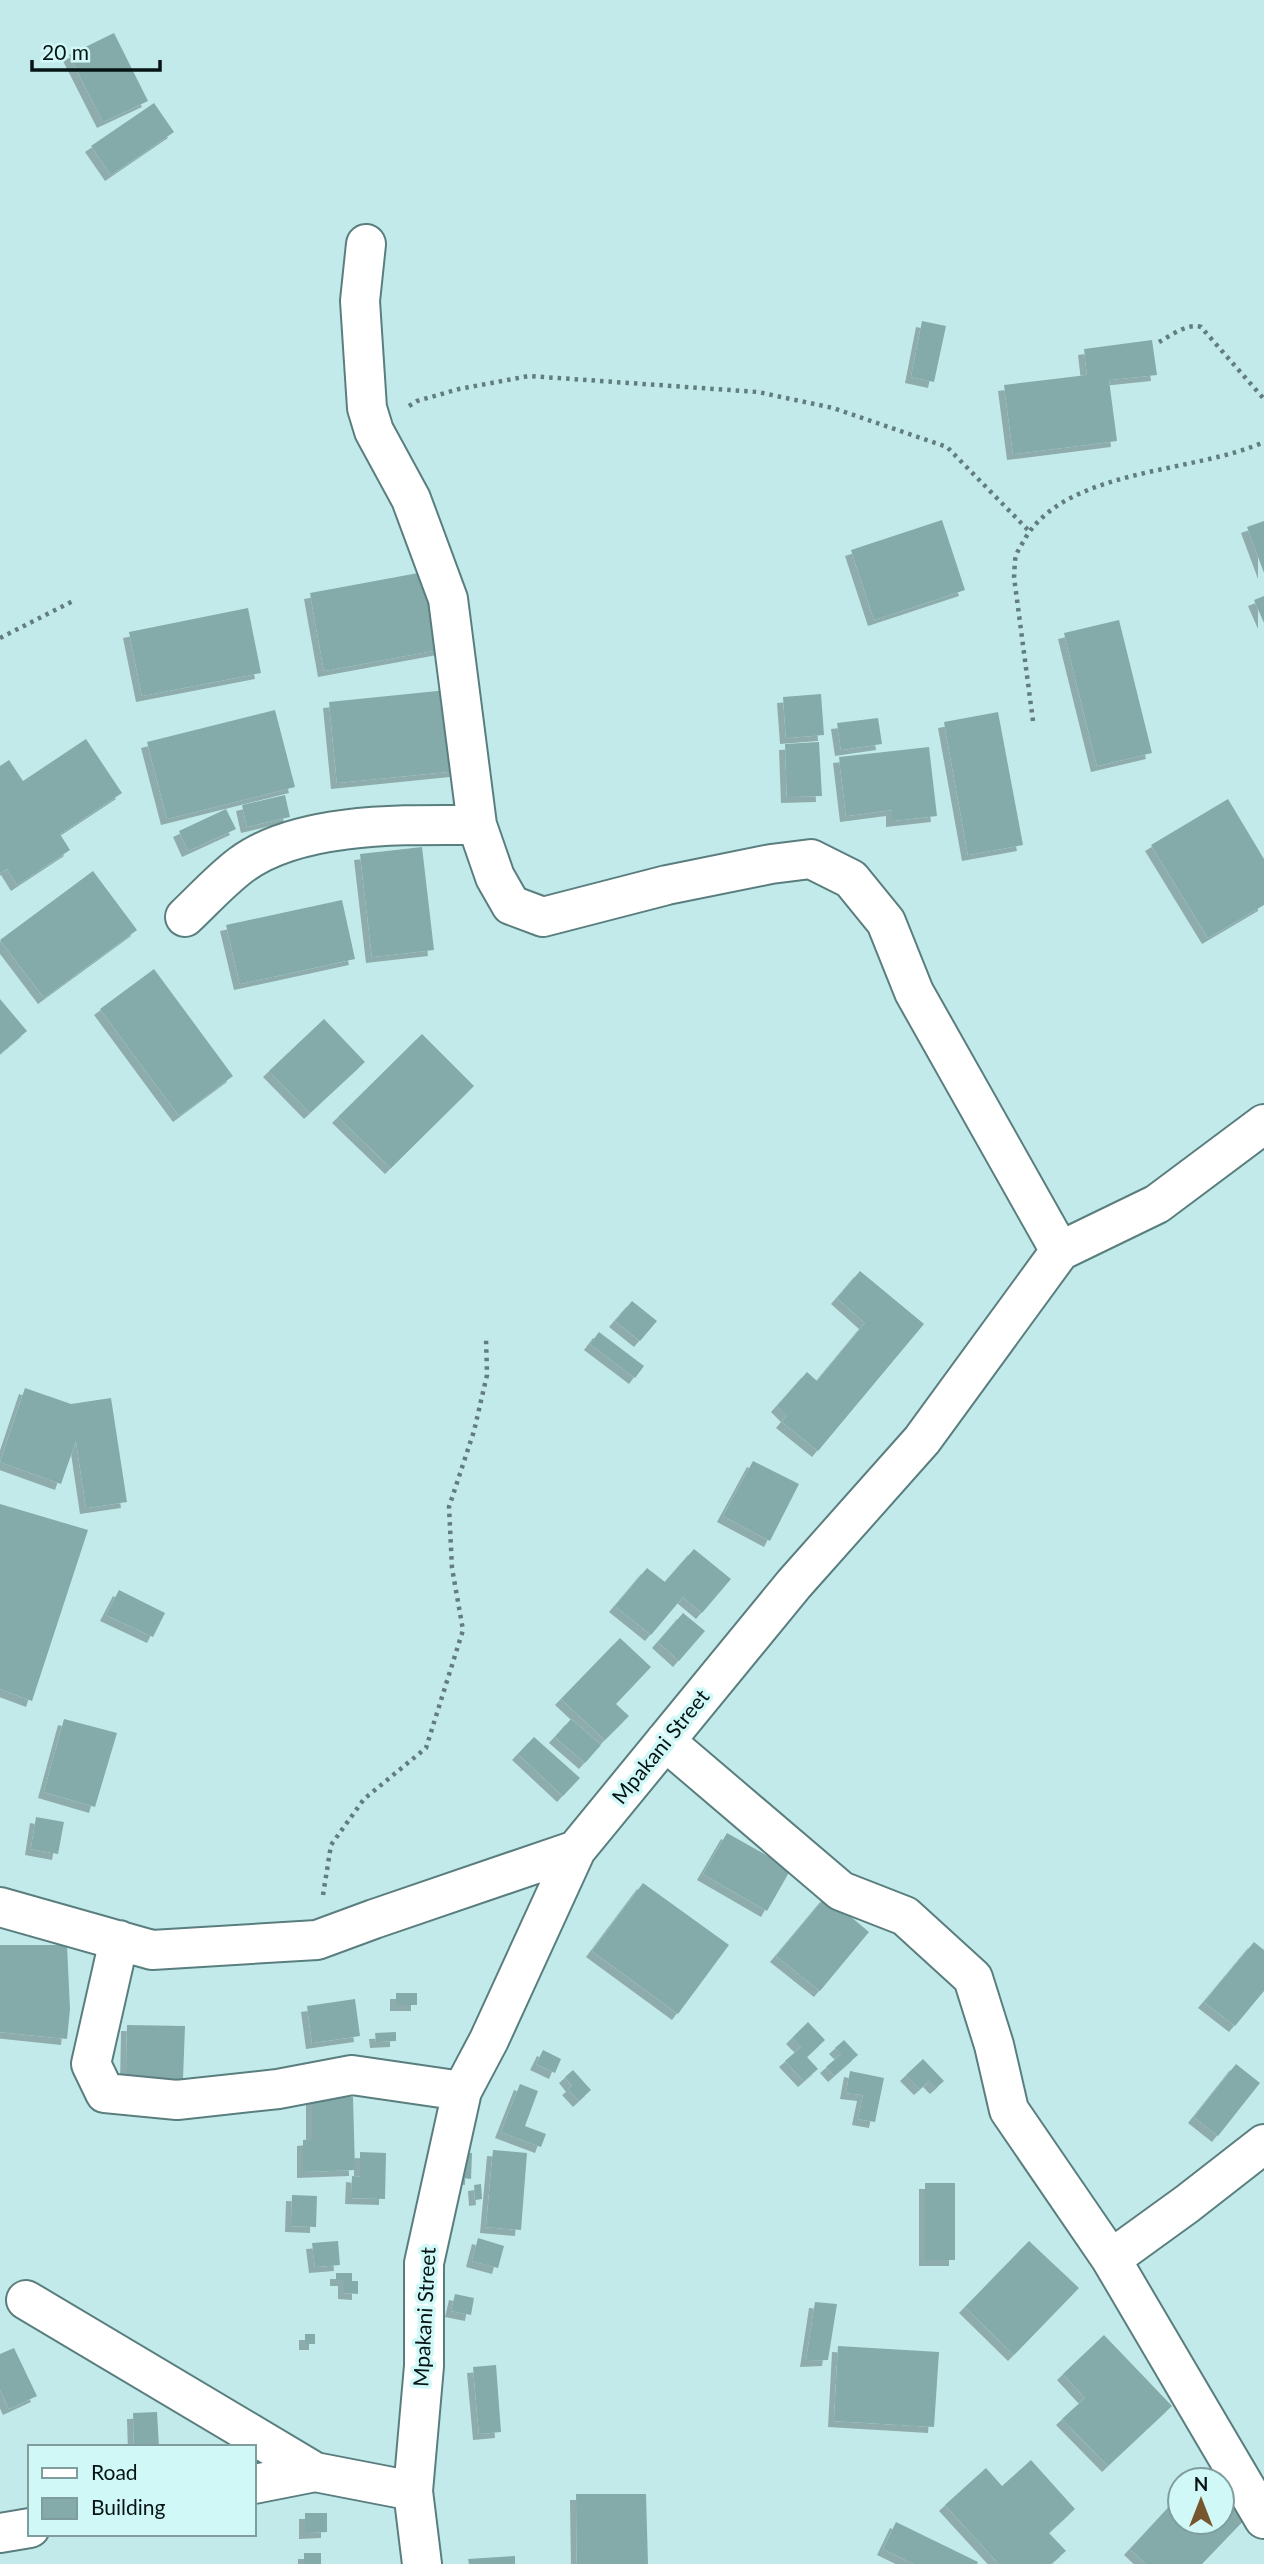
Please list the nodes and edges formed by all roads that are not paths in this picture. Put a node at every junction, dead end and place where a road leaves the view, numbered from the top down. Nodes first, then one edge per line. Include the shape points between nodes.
1 (366, 244) dead end
2 (477, 825) junction
3 (185, 916) dead end
4 (1264, 1124) edge
5 (1060, 1251) junction
6 (665, 1741) junction
7 (576, 1850) junction
8 (0, 1907) edge
9 (119, 1940) junction
10 (463, 2091) junction
11 (1264, 2144) edge
12 (1111, 2259) junction
13 (26, 2301) dead end
14 (315, 2472) junction
15 (256, 2484) edge
16 (413, 2491) junction
17 (1264, 2519) edge
18 (28, 2528) edge
19 (0, 2533) edge
20 (422, 2564) edge

1 - 2 street via 360,301 367,408 374,431 411,499 448,599
2 - 3 street via 372,825 298,839 241,865
2 - 5 street via 495,877 511,905 543,916 667,885 811,859 851,879 886,922 914,992
4 - 5 street, Mpakani Street via 1157,1204
5 - 6 street, Mpakani Street via 922,1440 794,1584
6 - 7 street, Mpakani Street
6 - 12 street via 841,1891 905,1916 972,1978 1009,2110
7 - 9 street via 317,1940 152,1950
7 - 10 street, Mpakani Street
8 - 9 street
9 - 10 street via 90,2064 105,2093 177,2100 352,2075
10 - 16 street, Mpakani Street via 424,2263 424,2366
11 - 12 street
12 - 17 street
13 - 14 street
14 - 15 street
14 - 16 street
16 - 20 street, Mpakani Street
18 - 19 street

